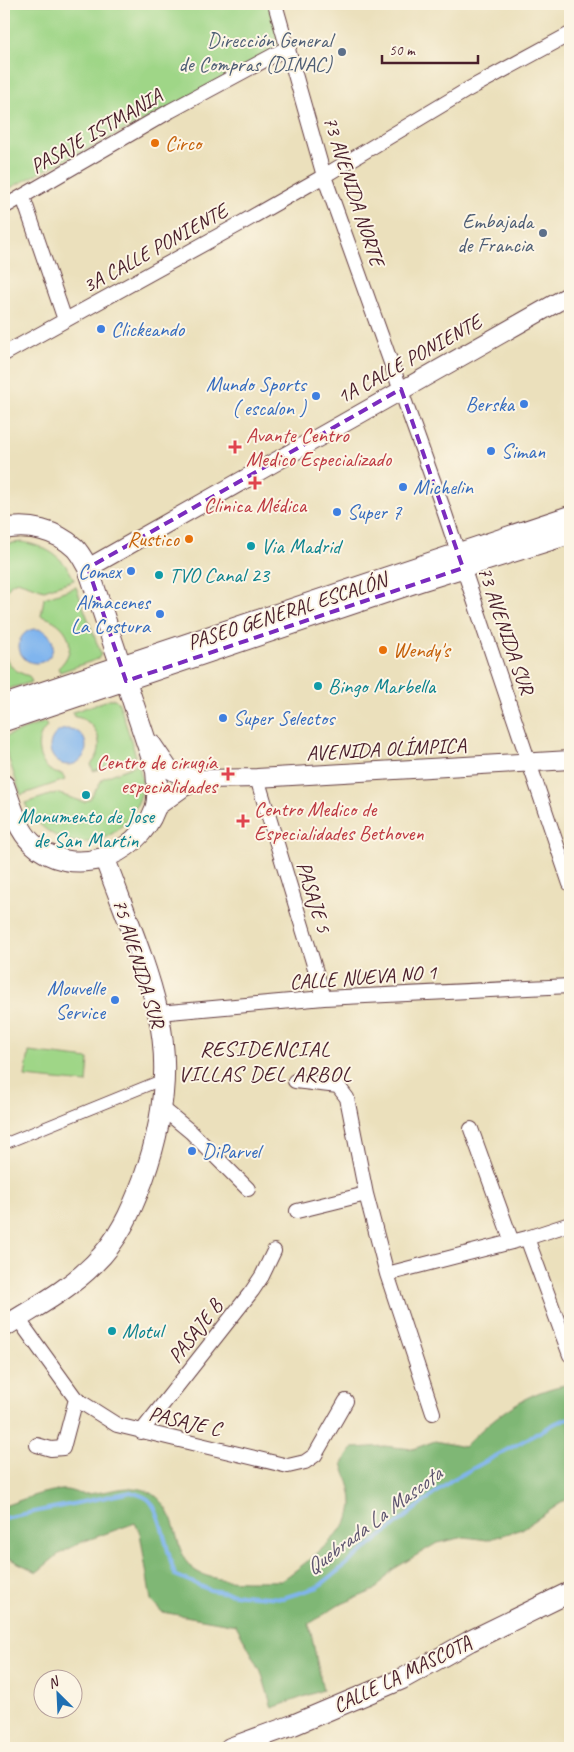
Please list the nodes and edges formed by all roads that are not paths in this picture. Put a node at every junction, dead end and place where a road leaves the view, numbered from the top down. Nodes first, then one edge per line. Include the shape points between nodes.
1 (275, 4) edge
2 (570, 34) edge
3 (288, 47) junction
4 (324, 176) junction
5 (23, 197) junction
6 (4, 207) edge
7 (570, 295) edge
8 (65, 320) junction
9 (4, 354) edge
10 (401, 390) junction
11 (570, 516) edge
12 (4, 529) edge
13 (570, 534) edge
14 (461, 560) junction
15 (88, 568) junction
16 (124, 674) junction
17 (4, 705) edge
18 (4, 721) edge
19 (144, 734) junction
20 (570, 760) edge
21 (530, 763) junction
22 (257, 778) junction
23 (203, 779) junction
24 (4, 785) edge
25 (156, 808) junction
26 (105, 859) junction
27 (570, 884) edge
28 (570, 986) edge
29 (324, 998) junction
30 (158, 1013) junction
31 (164, 1079) junction
32 (296, 1081) dead end
33 (162, 1108) junction
34 (471, 1129) dead end
35 (4, 1144) edge
36 (248, 1189) dead end
37 (366, 1194) junction
38 (297, 1211) dead end
39 (570, 1224) edge
40 (527, 1238) junction
41 (512, 1242) junction
42 (274, 1251) dead end
43 (387, 1274) junction
44 (14, 1327) edge
45 (4, 1342) edge
46 (570, 1355) edge
47 (76, 1399) junction
48 (346, 1401) dead end
49 (434, 1413) dead end
50 (141, 1432) junction
51 (37, 1445) dead end
52 (570, 1592) edge
53 (230, 1748) edge

1 - 3 street, 73 AVENIDA NORTE
2 - 4 street, 3A CALLE PONIENTE via 467,90
3 - 4 street, 73 AVENIDA NORTE
3 - 5 street, PASAJE ISTMANIA
4 - 8 street, 3A CALLE PONIENTE
4 - 10 street, 73 AVENIDA NORTE
5 - 6 street, PASAJE ISTMANIA
5 - 8 street
7 - 10 street, 1A CALLE PONIENTE
8 - 9 street, 3A CALLE PONIENTE
10 - 14 street, 73 AVENIDA SUR
10 - 15 street, 1A CALLE PONIENTE
11 - 14 main road, PASEO GENERAL ESCALÓN
12 - 15 main road via 19,526 53,533 75,548
13 - 14 main road, PASEO GENERAL ESCALÓN
14 - 16 main road, PASEO GENERAL ESCALÓN
14 - 21 street, 73 AVENIDA SUR
15 - 16 main road
16 - 17 main road, PASEO GENERAL ESCALÓN
16 - 18 main road, PASEO GENERAL ESCALÓN
16 - 19 main road
19 - 23 street, AVENIDA OLÍMPICA via 170,769 182,776
19 - 25 main road via 156,771
20 - 21 street, AVENIDA OLÍMPICA
21 - 22 street, AVENIDA OLÍMPICA
21 - 27 street, 73 AVENIDA SUR
22 - 23 street, AVENIDA OLÍMPICA
22 - 29 street, PASAJE 5
23 - 25 street, AVENIDA OLÍMPICA via 184,787
24 - 26 main road via 20,825 31,842 42,851 52,858 80,864
25 - 26 main road via 144,829 124,848
26 - 30 main road, 75 AVENIDA SUR
28 - 29 street, CALLE NUEVA NO 1
29 - 30 street, CALLE NUEVA NO 1
30 - 31 main road, 75 AVENIDA SUR
31 - 33 main road, 75 AVENIDA SUR
31 - 35 street
32 - 37 street via 338,1086 347,1098
33 - 36 street
33 - 44 main road, 75 AVENIDA SUR via 154,1150 124,1225 109,1248 94,1264
34 - 41 street
37 - 38 street
37 - 43 street
39 - 40 street
40 - 41 street
40 - 46 street
41 - 43 street
42 - 50 street, PASAJE B via 252,1291
43 - 49 street
44 - 45 main road, 75 AVENIDA SUR
44 - 47 street, PASAJE C
47 - 50 street, PASAJE C via 117,1425
47 - 51 street via 63,1448
48 - 50 street, PASAJE C via 315,1455 305,1462 288,1466
52 - 53 main road, CALLE LA MASCOTA via 402,1679

